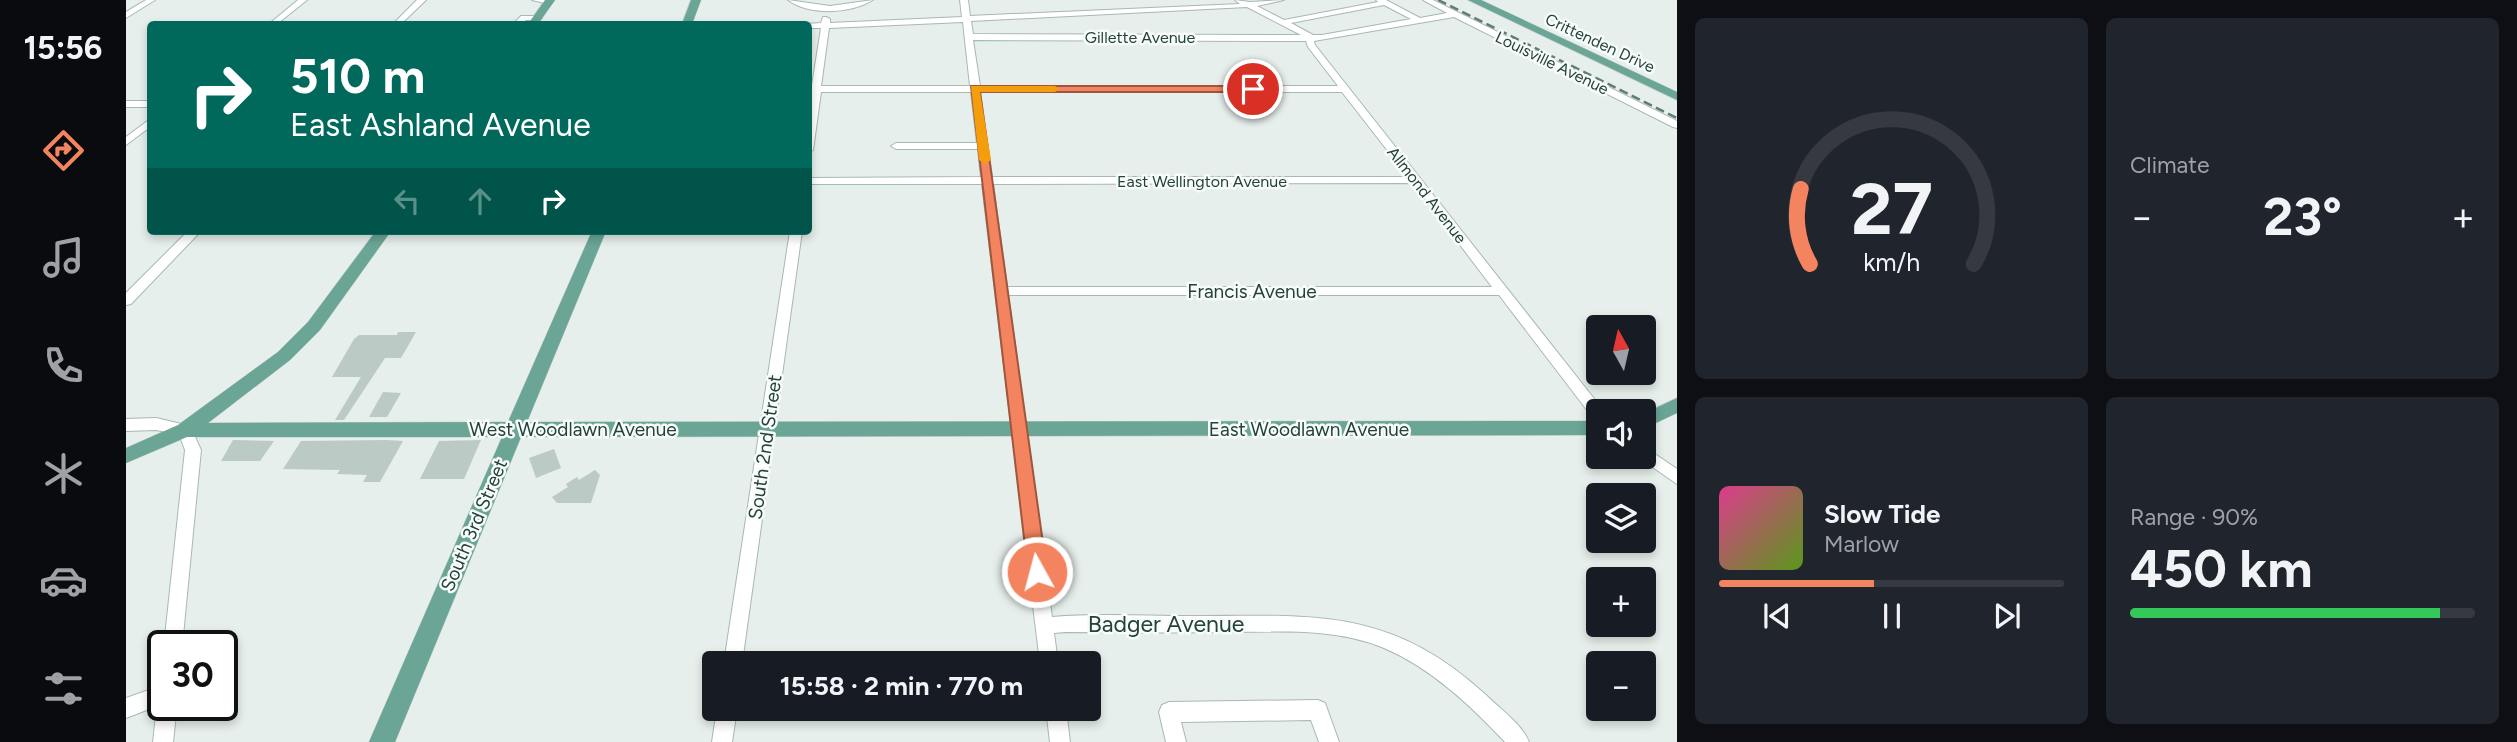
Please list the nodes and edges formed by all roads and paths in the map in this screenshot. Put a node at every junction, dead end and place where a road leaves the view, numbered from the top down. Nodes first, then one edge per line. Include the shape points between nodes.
1 (151, 0) edge
2 (303, 0) edge
3 (422, 0) edge
4 (536, 0) edge
5 (696, 0) edge
6 (792, 0) edge
7 (869, 0) edge
8 (964, 0) edge
9 (1280, 0) edge
10 (1427, 0) edge
11 (1473, 0) edge
12 (549, 1) edge
13 (1382, 1) edge
14 (1245, 2) edge
15 (849, 6) junction
16 (812, 8) junction
17 (1454, 14) junction
18 (126, 16) edge
19 (967, 19) junction
20 (277, 21) edge
21 (400, 21) edge
22 (535, 21) edge
23 (688, 21) edge
24 (1420, 21) junction
25 (826, 22) junction
26 (1285, 22) junction
27 (812, 25) edge
28 (969, 37) junction
29 (1310, 38) junction
30 (818, 89) junction
31 (975, 89) junction
32 (1345, 89) junction
33 (1677, 96) edge
34 (126, 104) edge
35 (147, 104) edge
36 (147, 124) edge
37 (1677, 125) edge
38 (812, 126) edge
39 (126, 142) edge
40 (896, 146) dead end
41 (983, 146) junction
42 (1416, 180) junction
43 (812, 181) edge
44 (988, 181) junction
45 (191, 235) edge
46 (381, 235) edge
47 (597, 235) edge
48 (795, 235) edge
49 (1002, 291) junction
50 (1503, 291) junction
51 (126, 301) edge
52 (1586, 399) edge
53 (1677, 405) edge
54 (1656, 416) edge
55 (126, 425) edge
56 (1586, 428) edge
57 (515, 429) junction
58 (768, 429) junction
59 (1020, 429) junction
60 (185, 430) junction
61 (126, 456) edge
62 (1656, 462) edge
63 (1677, 478) edge
64 (1044, 626) junction
65 (175, 630) edge
66 (735, 651) edge
67 (1047, 651) edge
68 (147, 700) edge
69 (126, 708) edge
70 (165, 721) edge
71 (725, 721) edge
72 (1057, 721) edge
73 (163, 742) edge
74 (382, 742) edge
75 (722, 742) edge
76 (1060, 742) edge
77 (1176, 742) edge
78 (1329, 742) edge
79 (1519, 742) edge

1 - 18 street
2 - 20 street
3 - 21 street
4 - 12 street
5 - 23 main road
6 - 16 street
7 - 15 street
8 - 19 street
9 - 14 street
10 - 17 street, Louisville Avenue
11 - 33 main road, Crittenden Drive
12 - 22 main road
13 - 24 street
13 - 26 street
14 - 19 street
14 - 26 street, Allmond Avenue
15 - 16 street
15 - 25 street
16 - 25 street
17 - 24 street, Gillette Avenue
17 - 37 street, Louisville Avenue
19 - 25 street
19 - 28 street
24 - 29 street, Gillette Avenue
25 - 27 street
25 - 30 street
26 - 29 street, Allmond Avenue
28 - 29 street, Gillette Avenue
28 - 31 street
29 - 32 street, Allmond Avenue
30 - 31 street
30 - 38 street
31 - 32 street
31 - 41 street
32 - 42 street, Allmond Avenue
34 - 35 street
36 - 39 street
40 - 41 street
41 - 44 street
42 - 44 street, East Wellington Avenue
42 - 50 street, Allmond Avenue
43 - 44 street, East Wellington Avenue
44 - 49 street
45 - 51 street
46 - 60 main road via 305,337 267,371
47 - 57 main road, South 3rd Street
48 - 58 street, South 2nd Street
49 - 50 street, Francis Avenue
49 - 59 street
50 - 52 street, Allmond Avenue
53 - 54 main road
55 - 60 street, West Woodlawn Avenue
56 - 59 main road, East Woodlawn Avenue
57 - 58 main road, West Woodlawn Avenue
57 - 60 main road, West Woodlawn Avenue
57 - 74 main road, South 3rd Street
58 - 59 main road, West Woodlawn Avenue
58 - 66 street, South 2nd Street
59 - 64 street
60 - 61 main road
60 - 65 street via 193,450
62 - 63 street
64 - 67 street
64 - 79 street, Badger Avenue via 1346,627 1399,646 1458,684
68 - 69 street
70 - 73 street
71 - 75 street
72 - 76 street
77 - 78 street via 1169,712 1318,710

